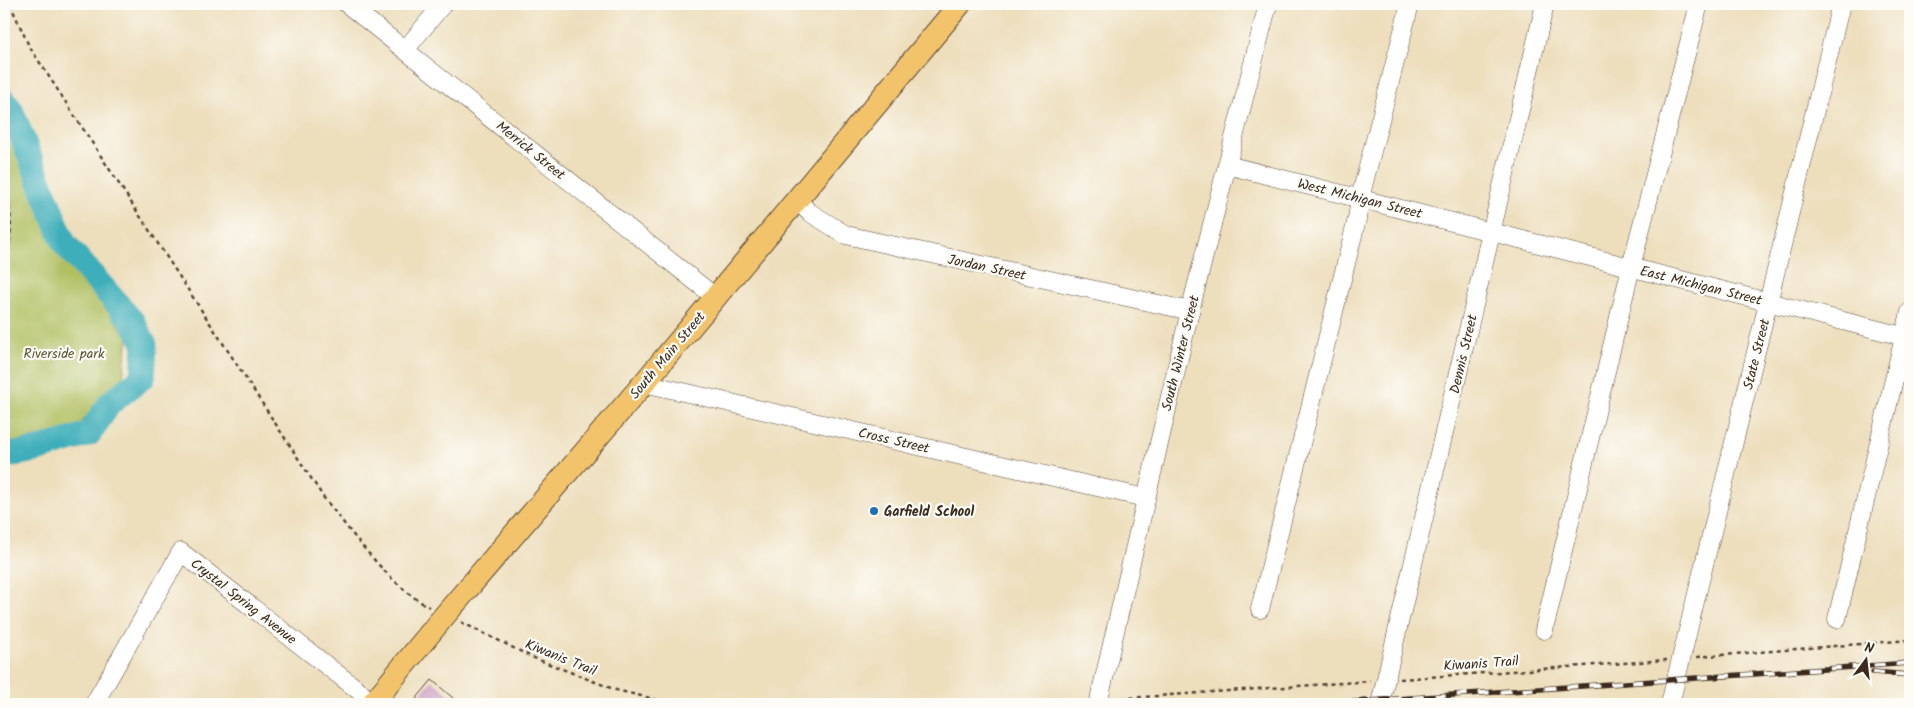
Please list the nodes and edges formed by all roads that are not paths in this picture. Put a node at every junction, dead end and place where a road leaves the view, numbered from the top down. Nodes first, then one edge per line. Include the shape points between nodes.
1 (347, 4) edge
2 (443, 4) edge
3 (960, 4) edge
4 (1268, 4) edge
5 (1410, 4) edge
6 (1545, 4) edge
7 (1699, 4) edge
8 (1841, 4) edge
9 (405, 50) junction
10 (1227, 165) junction
11 (1360, 198) junction
12 (796, 199) junction
13 (1492, 231) junction
14 (1631, 267) junction
15 (715, 297) junction
16 (1769, 302) junction
17 (1190, 310) junction
18 (1910, 312) edge
19 (1907, 337) edge
20 (644, 383) junction
21 (1145, 498) junction
22 (1260, 609) dead end
23 (1837, 618) dead end
24 (1544, 630) dead end
25 (1098, 702) edge
26 (94, 704) edge
27 (372, 704) edge
28 (1380, 704) edge
29 (1670, 704) edge

1 - 9 street, Merrick Street
2 - 9 street
3 - 12 main road, South Main Street
4 - 10 street, South Winter Street
5 - 11 street
6 - 13 street, Dennis Street
7 - 14 street
8 - 16 street, State Street
9 - 15 street, Merrick Street
10 - 11 street, West Michigan Street
10 - 17 street, South Winter Street
11 - 13 street, West Michigan Street
11 - 22 street
12 - 15 main road, South Main Street
12 - 17 street, Jordan Street via 809,212 846,235
13 - 14 street, East Michigan Street
13 - 28 street, Dennis Street
14 - 16 street, East Michigan Street
14 - 24 street
15 - 20 main road, South Main Street
16 - 19 street, East Michigan Street
16 - 29 street, State Street
17 - 21 street, South Winter Street
18 - 19 street
19 - 23 street
20 - 21 street, Cross Street
20 - 27 main road, South Main Street
21 - 25 street, South Winter Street
26 - 27 street, Crystal Spring Avenue via 181,552

